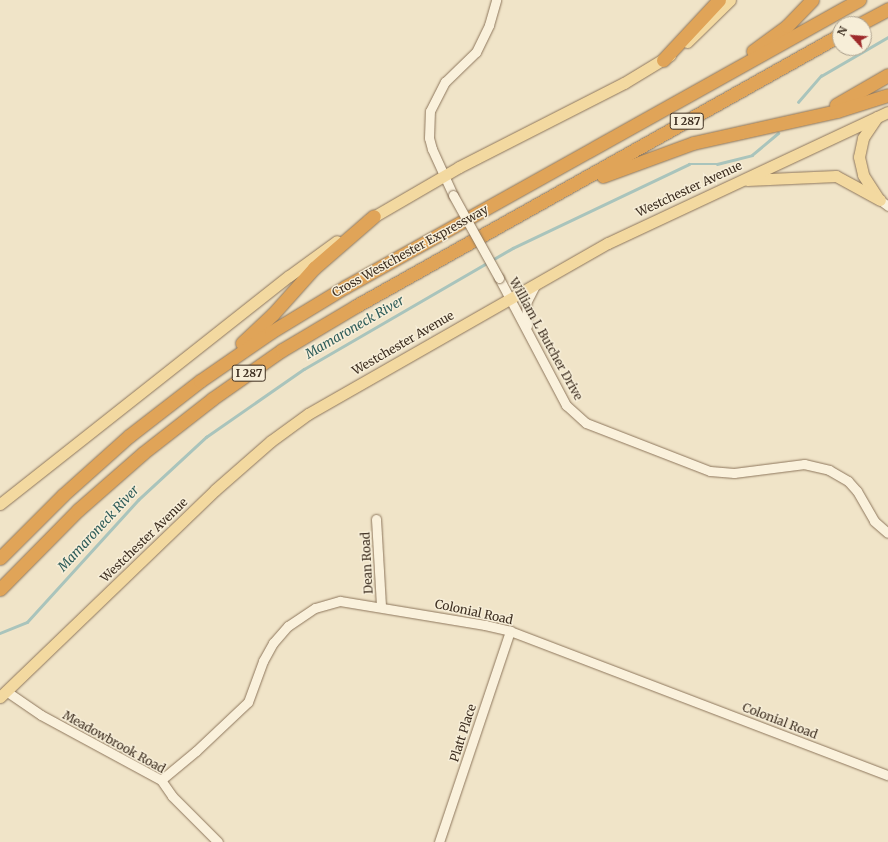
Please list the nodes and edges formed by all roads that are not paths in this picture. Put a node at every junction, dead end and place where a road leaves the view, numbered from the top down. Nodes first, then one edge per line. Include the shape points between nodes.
1 (496, 0) edge
2 (719, 0) edge
3 (730, 0) edge
4 (812, 0) edge
5 (859, 0) edge
6 (888, 8) edge
7 (872, 17) edge
8 (832, 39) edge
9 (663, 60) junction
10 (888, 76) edge
11 (688, 95) junction
12 (888, 95) edge
13 (883, 114) edge
14 (753, 128) junction
15 (443, 176) junction
16 (731, 184) junction
17 (884, 203) edge
18 (534, 206) junction
19 (374, 216) junction
20 (536, 284) junction
21 (510, 298) junction
22 (528, 331) junction
23 (200, 381) junction
24 (0, 504) edge
25 (376, 519) dead end
26 (888, 533) edge
27 (0, 557) edge
28 (0, 588) edge
29 (381, 606) junction
30 (510, 631) junction
31 (3, 694) edge
32 (888, 775) edge
33 (161, 780) junction
34 (218, 842) edge
35 (439, 842) edge

1 - 15 street via 476,52 445,82 430,111 429,138
2 - 9 highway
3 - 9 main road via 697,34
4 - 11 highway via 778,33
5 - 11 highway, Cross Westchester Expressway / I 287
6 - 7 highway
8 - 18 highway, Cross Westchester Expressway / I 287
9 - 15 main road via 624,83
10 - 14 highway via 833,106
11 - 23 highway, Cross Westchester Expressway / I 287 via 320,302
12 - 14 highway via 837,112
13 - 16 main road, Westchester Avenue
13 - 17 main road via 863,138 859,157 863,175
14 - 18 highway via 660,153
15 - 19 main road
15 - 21 street, William L Butcher Drive, bridge
16 - 17 main road via 764,178 831,175 844,179
16 - 20 main road, Westchester Avenue via 634,229
18 - 28 highway, Cross Westchester Expressway / I 287 via 356,306 235,382 166,434 106,485
19 - 23 highway via 314,268 273,314
19 - 24 main road via 289,276
20 - 21 main road, Westchester Avenue
20 - 22 street via 526,303
21 - 22 street, William L Butcher Drive
21 - 31 main road, Westchester Avenue via 345,391 271,441 215,490
22 - 26 street, William L Butcher Drive via 566,405 586,423 710,471 734,473 804,464 829,470 848,481 858,491 874,521
23 - 27 highway, Cross Westchester Expressway / I 287 via 85,474
25 - 29 street, Dean Road
29 - 30 street, Colonial Road
29 - 33 street, Colonial Road via 355,602 328,603 315,608 288,626 273,643 263,661 248,702
30 - 32 street, Colonial Road
30 - 35 street, Platt Place
31 - 33 street, Meadowbrook Road
33 - 34 street, Meadowbrook Road via 172,796

